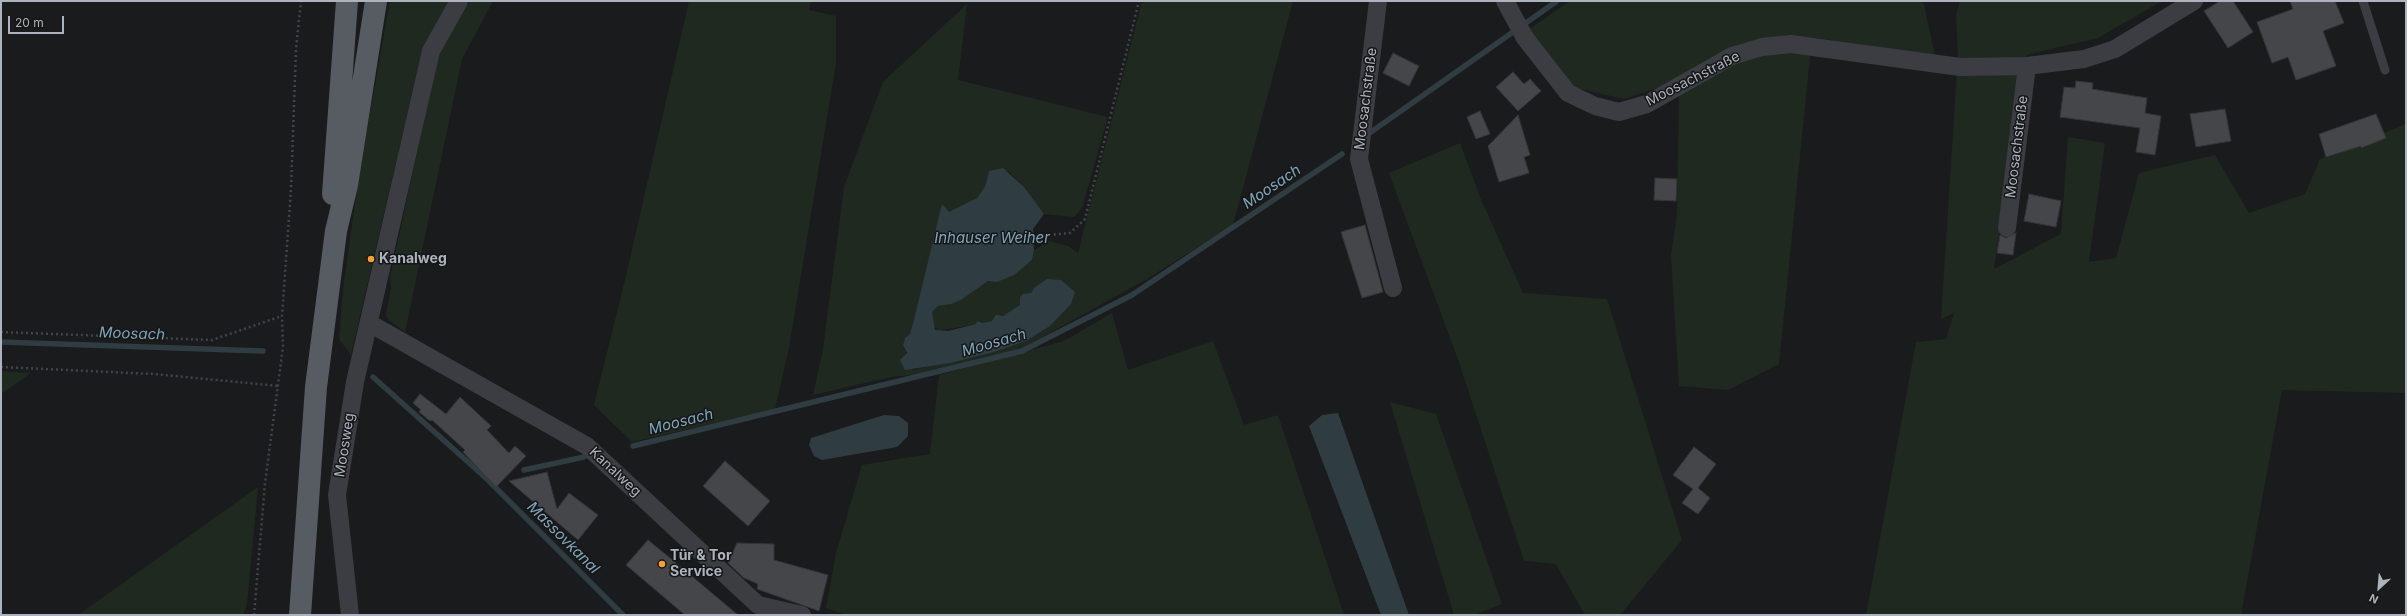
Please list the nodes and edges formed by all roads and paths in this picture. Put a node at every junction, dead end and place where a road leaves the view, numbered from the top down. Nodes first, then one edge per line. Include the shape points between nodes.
1 (301, 1) edge
2 (346, 1) edge
3 (376, 1) edge
4 (459, 1) edge
5 (1139, 1) edge
6 (1378, 1) edge
7 (2194, 1) edge
8 (2363, 1) edge
9 (1508, 7) edge
10 (2028, 66) junction
11 (2385, 70) dead end
12 (2007, 228) dead end
13 (336, 231) junction
14 (1039, 236) dead end
15 (1393, 288) dead end
16 (282, 316) junction
17 (369, 323) junction
18 (1, 332) edge
19 (1, 367) edge
20 (279, 386) junction
21 (254, 615) edge
22 (300, 615) edge
23 (350, 615) edge
24 (802, 615) edge

1 - 16 path via 296,49 291,189
2 - 13 main road via 335,151 333,199
3 - 13 main road via 347,185
4 - 17 street, Moosweg via 431,51
5 - 14 path via 1085,219 1070,234
6 - 15 street, Moosachstraße via 1358,159
7 - 10 street, Moosachstraße via 2115,49 2084,58
8 - 11 lane
9 - 10 street, Moosachstraße via 1525,38 1568,93 1595,106 1619,112 1647,104 1732,56 1762,47 1791,44 1960,67
10 - 12 street, Moosachstraße
13 - 22 main road via 316,387
16 - 18 path via 212,340
16 - 20 path via 283,347
17 - 23 street, Moosweg via 355,382 337,495
17 - 24 street, Kanalweg via 587,446 758,605
19 - 20 path via 154,374
20 - 21 path via 265,483

